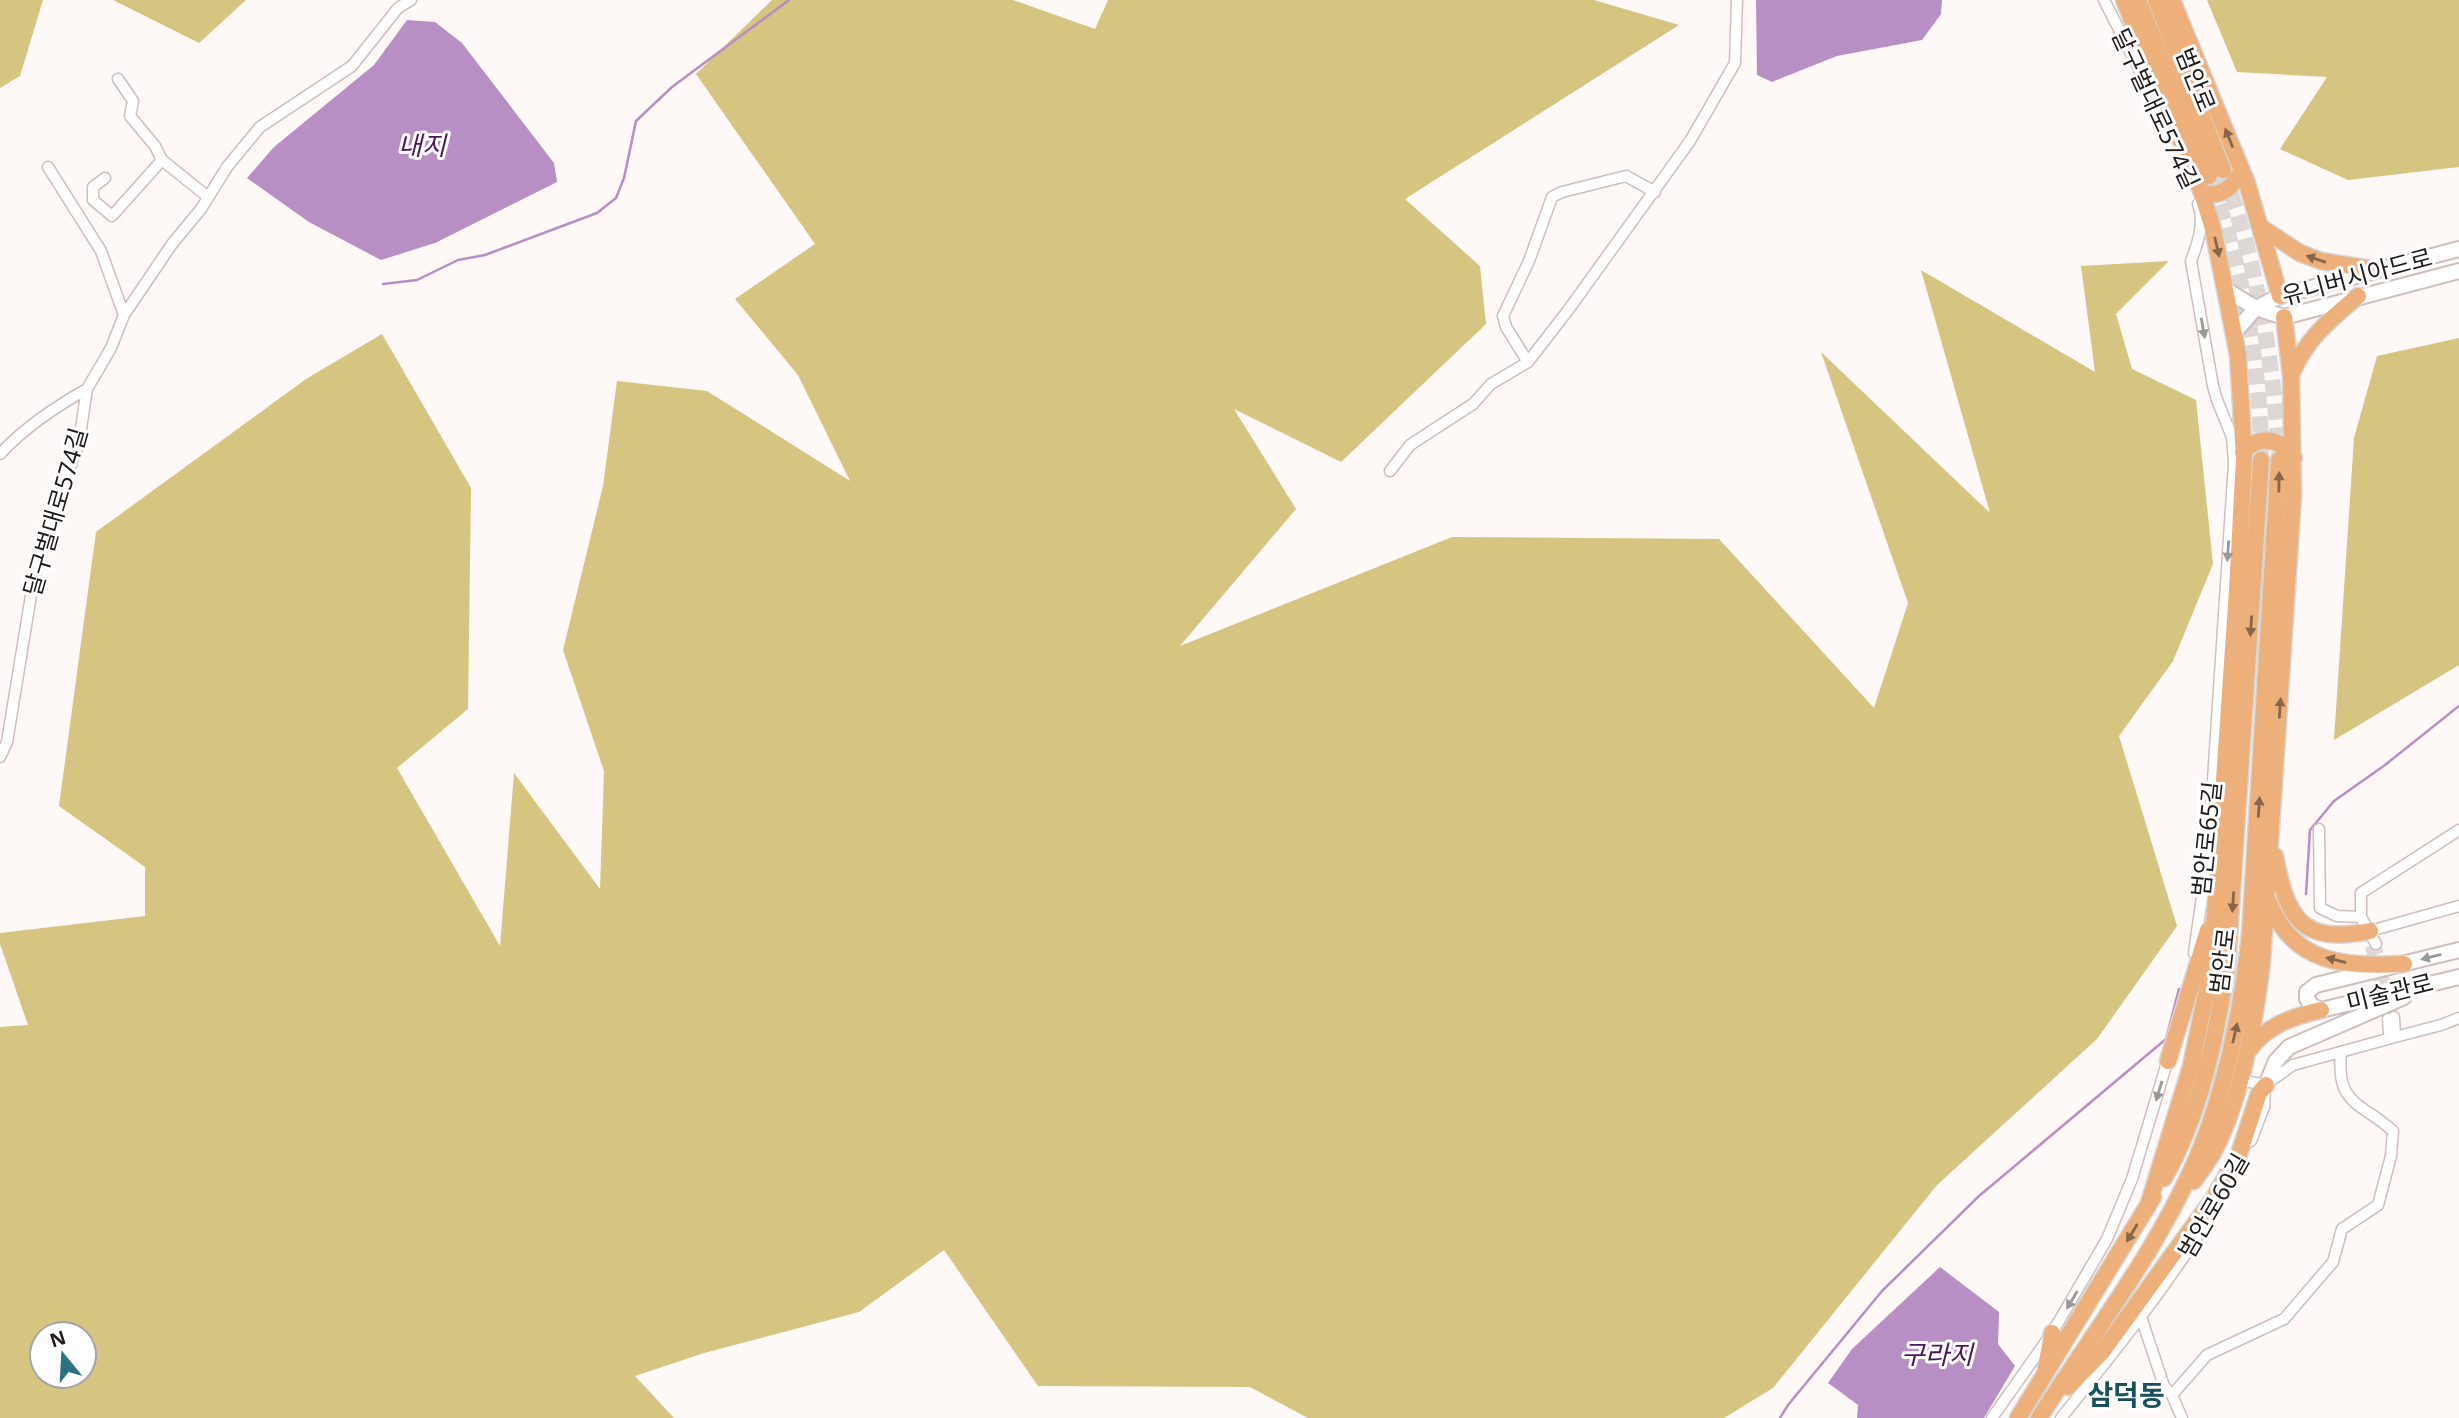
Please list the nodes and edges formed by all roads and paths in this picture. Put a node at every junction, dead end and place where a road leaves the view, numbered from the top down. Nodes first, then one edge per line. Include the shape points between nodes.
1 (411, 0) edge
2 (1737, 0) edge
3 (2104, 0) edge
4 (2124, 0) edge
5 (2138, 0) edge
6 (2156, 0) edge
7 (2172, 0) edge
8 (118, 79) dead end
9 (162, 160) junction
10 (48, 167) dead end
11 (2242, 170) junction
12 (105, 178) dead end
13 (1656, 192) junction
14 (2202, 193) junction
15 (208, 197) junction
16 (93, 200) junction
17 (76, 211) junction
18 (2262, 228) junction
19 (2459, 249) edge
20 (2191, 261) joint
21 (2378, 270) junction
22 (2459, 271) edge
23 (2227, 290) junction
24 (2280, 296) junction
25 (2358, 296) junction
26 (2256, 307) junction
27 (124, 315) junction
28 (2284, 317) junction
29 (2235, 332) junction
30 (1528, 362) junction
31 (2291, 376) junction
32 (86, 389) junction
33 (2244, 452) junction
34 (0, 454) edge
35 (2286, 459) junction
36 (2262, 460) tunnel mouth
37 (1390, 471) dead end
38 (0, 757) edge
39 (2319, 829) dead end
40 (2459, 830) edge
41 (2271, 834) junction
42 (2267, 896) junction
43 (2217, 901) junction
44 (2459, 906) edge
45 (2369, 934) junction
46 (2459, 950) edge
47 (2403, 964) junction
48 (2453, 978) edge
49 (2321, 1010) junction
50 (2391, 1018) tunnel mouth
51 (2459, 1018) edge
52 (2395, 1037) junction
53 (2341, 1052) junction
54 (2245, 1055) junction
55 (2168, 1061) junction
56 (2184, 1066) dead end
57 (2245, 1081) dead end
58 (2266, 1085) junction
59 (2148, 1206) junction
60 (2154, 1241) junction
61 (2141, 1317) junction
62 (2052, 1333) junction
63 (2045, 1376) junction
64 (2172, 1395) junction
65 (2040, 1416) edge
66 (1992, 1418) edge
67 (2018, 1418) edge
68 (2061, 1418) edge
69 (2182, 1418) edge

1 - 15 street, 달구벌대로574길 via 398,8 352,66 260,127
2 - 13 street via 1735,63
3 - 20 street, 달구벌대로574길 via 2164,117 2201,212 2199,242
4 - 14 highway
5 - 6 highway, 범안로 via 2216,173
11 -> 7 highway
8 - 9 street via 133,101 130,116
9 - 15 street
9 - 16 street via 112,216
10 - 17 street
11 - 14 highway via 2225,192
11 - 18 highway
12 - 16 street via 93,187
13 - 30 street
13 - 30 street via 1626,176 1552,197 1503,316
14 -> 23 highway
15 - 27 street, 달구벌대로574길
16 - 17 street
17 - 27 street via 102,251
21 -> 18 highway via 2321,261
18 - 24 highway
19 - 21 main road, 유니버시아드로
20 -> 55 street, 범안로65길 via 2213,386 2232,437 2234,463 2208,855 2195,947
21 - 24 main road, 유니버시아드로
22 - 25 main road, 유니버시아드로
23 - 26 main road, 유니버시아드로
23 - 29 highway
24 - 26 main road, 유니버시아드로
25 - 28 main road, 유니버시아드로
25 - 31 highway via 2320,329 2301,352
26 - 28 main road, 유니버시아드로
26 - 29 main road, 유니버시아드로
27 - 32 street, 달구벌대로574길 via 111,348
28 - 31 highway
29 - 33 highway
30 - 37 street via 1410,445
31 - 35 highway
32 - 34 street via 51,409
32 - 38 street, 달구벌대로574길 via 79,442 33,583 7,742
33 - 35 highway via 2256,441 2273,440 2286,447
33 - 43 highway
41 -> 35 highway via 2292,521
60 -> 35 highway, 범안로 via 2201,1148 2240,1010 2250,934 2279,486
36 -> 59 highway, 범안로 via 2232,919 2223,993 2190,1119
39 - 45 street via 2320,908
40 - 45 street via 2361,893
41 - 42 highway
41 - 45 highway via 2281,885 2302,924 2317,932
47 -> 42 highway via 2349,963 2313,953 2285,933
42 - 54 highway via 2259,986
43 - 55 highway
43 - 59 highway via 2201,1022
44 - 45 street
46 -> 47 main road, 미술관로
47 - 49 main road, 미술관로 via 2313,987 2307,999
48 - 49 main road, 미술관로
48 - 58 main road via 2289,1047 2276,1060
49 - 54 highway via 2276,1024
50 - 52 street
51 - 52 street
52 - 53 street
53 - 58 street via 2293,1065
53 - 64 street via 2339,1073 2345,1093 2393,1131 2378,1205 2342,1229 2333,1262 2284,1320 2207,1355
54 - 60 highway via 2215,1150
55 - 56 street
55 -> 62 street, 범안로65길 via 2120,1210
57 - 58 street
58 - 61 street, 범안로60길 via 2264,1107 2245,1158 2185,1257
58 - 65 highway via 2259,1093 2235,1164 2213,1199 2102,1352
59 -> 63 highway, 범안로
60 - 65 highway, 범안로
61 - 64 street via 2164,1385
61 - 68 street, 범안로60길
62 - 63 highway
62 - 66 street, 범안로65길
63 - 67 highway, 범안로
64 - 69 street

